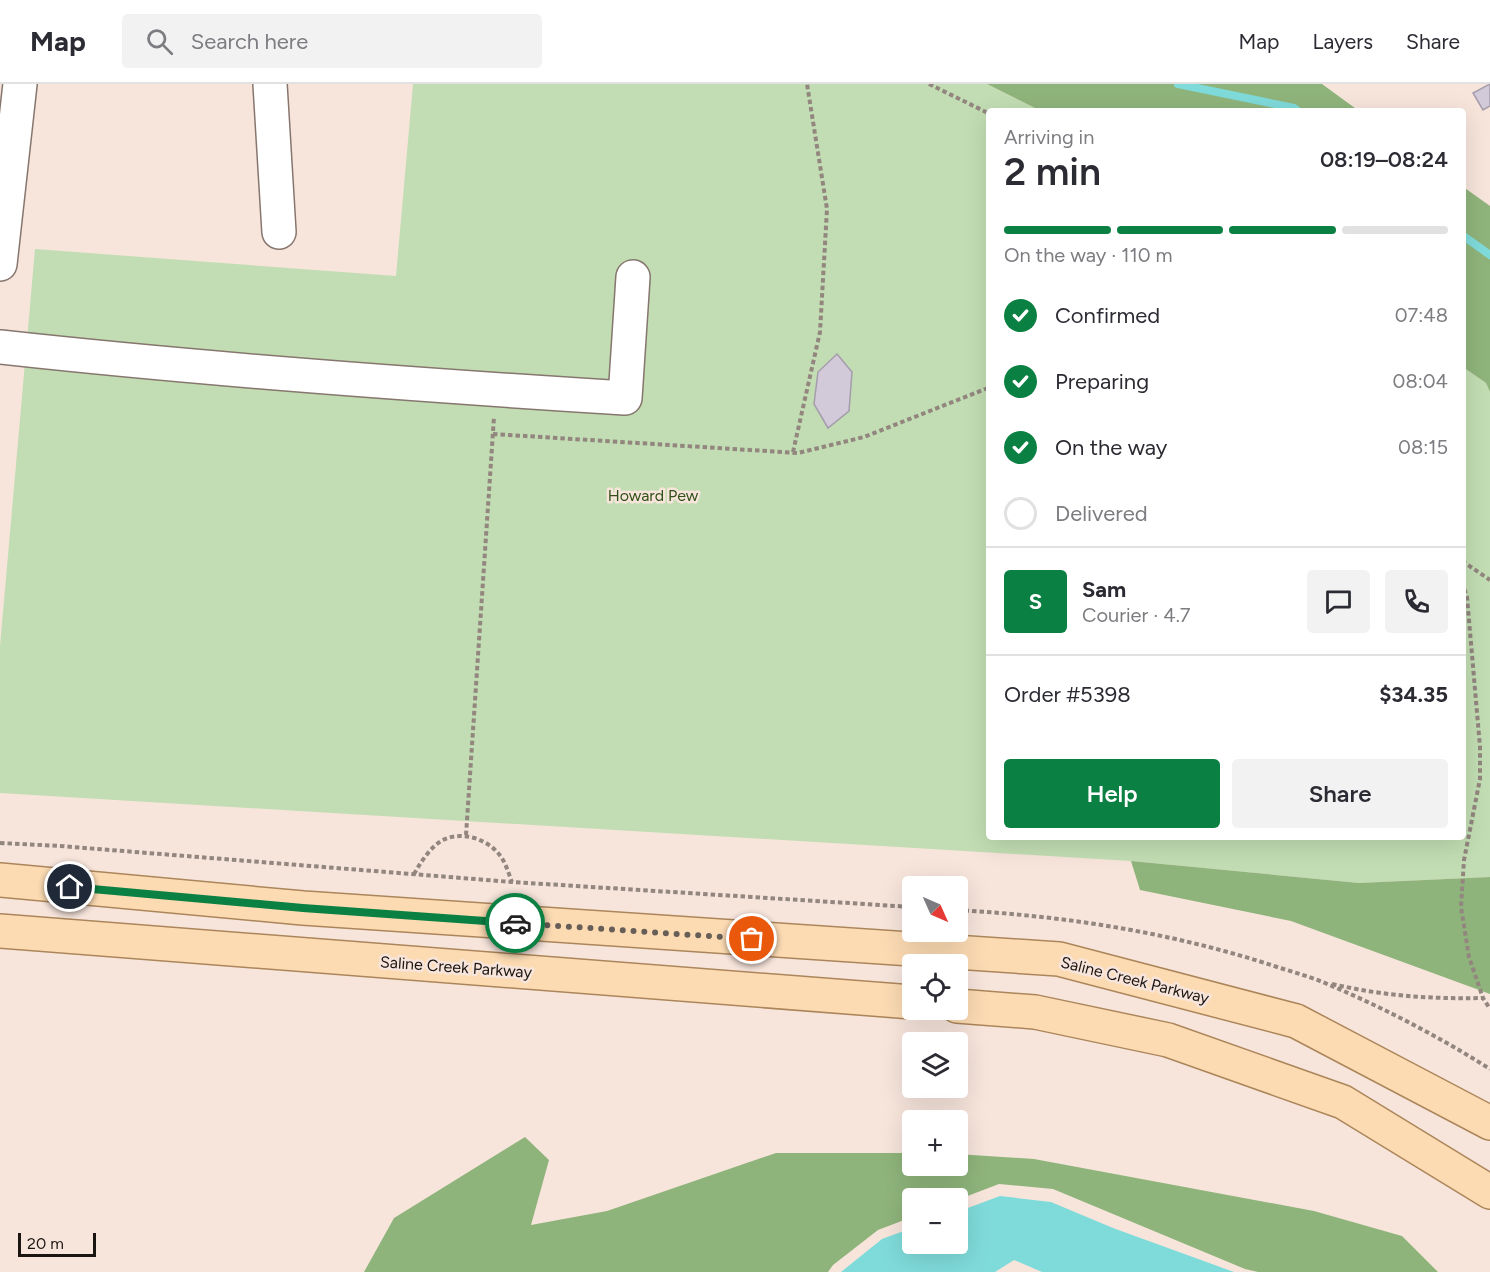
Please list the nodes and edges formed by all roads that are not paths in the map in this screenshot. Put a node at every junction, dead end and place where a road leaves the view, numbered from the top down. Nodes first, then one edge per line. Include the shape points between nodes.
1 (20, 84) edge
2 (270, 84) edge
3 (279, 232) dead end
4 (0, 264) edge
5 (633, 277) dead end
6 (0, 347) edge
7 (0, 880) edge
8 (0, 931) edge
9 (902, 1001) edge
10 (968, 1007) edge
11 (1490, 1123) edge
12 (1490, 1192) edge

1 - 4 street
2 - 3 street
5 - 6 street via 625,398 133,362
7 - 11 main road, Saline Creek Parkway via 315,909 1059,959 1296,1021
8 - 9 main road, Saline Creek Parkway
10 - 12 main road via 1035,1012 1168,1040 1343,1102

